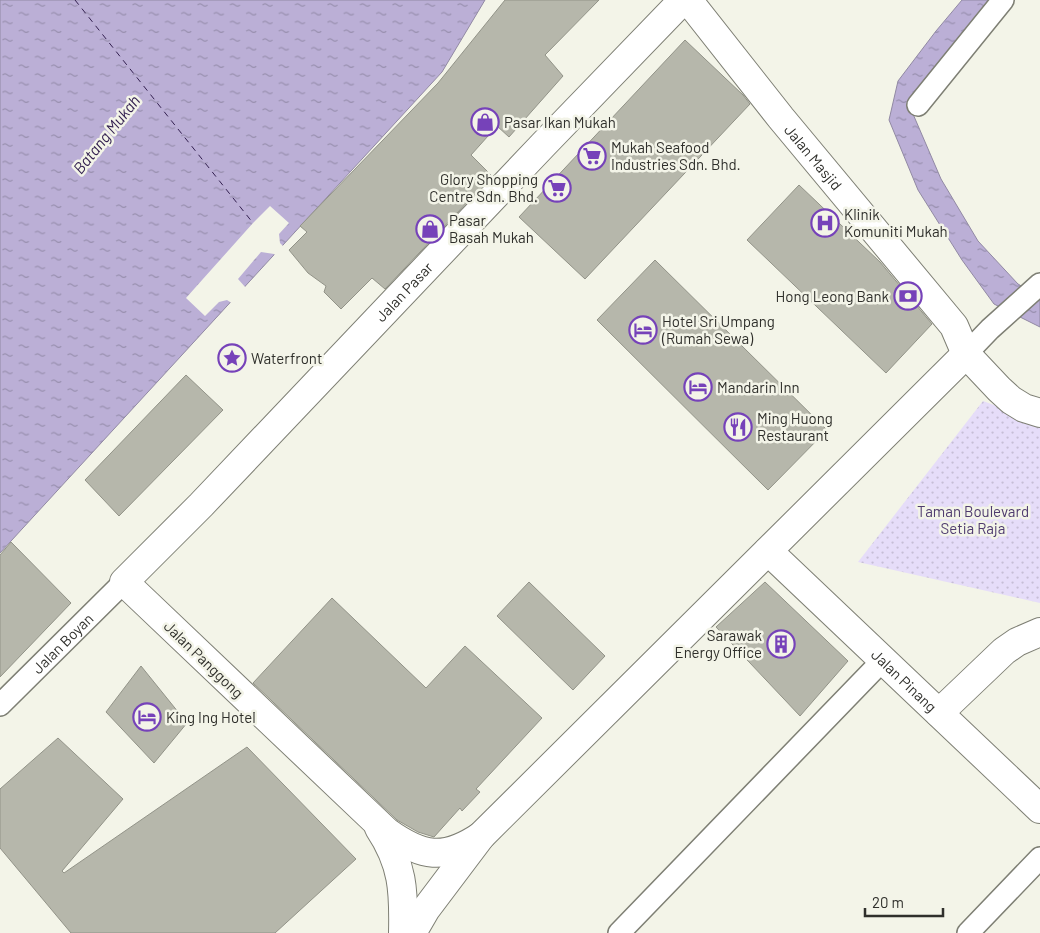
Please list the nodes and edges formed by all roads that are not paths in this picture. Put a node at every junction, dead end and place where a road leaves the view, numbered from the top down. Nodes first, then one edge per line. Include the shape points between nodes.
1 (683, 0) edge
2 (688, 0) edge
3 (1003, 0) edge
4 (918, 105) dead end
5 (1038, 285) edge
6 (966, 354) junction
7 (1040, 413) edge
8 (768, 551) junction
9 (124, 582) junction
10 (1040, 632) edge
11 (883, 660) junction
12 (0, 705) edge
13 (939, 713) junction
14 (1040, 809) edge
15 (372, 819) junction
16 (481, 836) junction
17 (1040, 858) edge
18 (403, 933) edge
19 (412, 933) edge
20 (619, 933) edge
21 (968, 933) edge

1 - 9 street, Jalan Pasar
2 - 6 street, Jalan Masjid via 780,118 954,326
3 - 4 street
5 - 6 street
6 - 7 street via 1011,400
6 - 8 street
8 - 11 street, Jalan Pinang
8 - 16 street
9 - 12 street, Jalan Boyan
9 - 15 street, Jalan Panggong
10 - 13 street via 1004,651
11 - 13 street, Jalan Pinang
11 - 20 street
13 - 14 street, Jalan Pinang
15 - 16 street, Jalan Panggong via 401,841 431,853 455,850
15 - 18 street, Jalan Panggong via 387,840 402,882
16 - 19 street via 426,908
17 - 21 street

